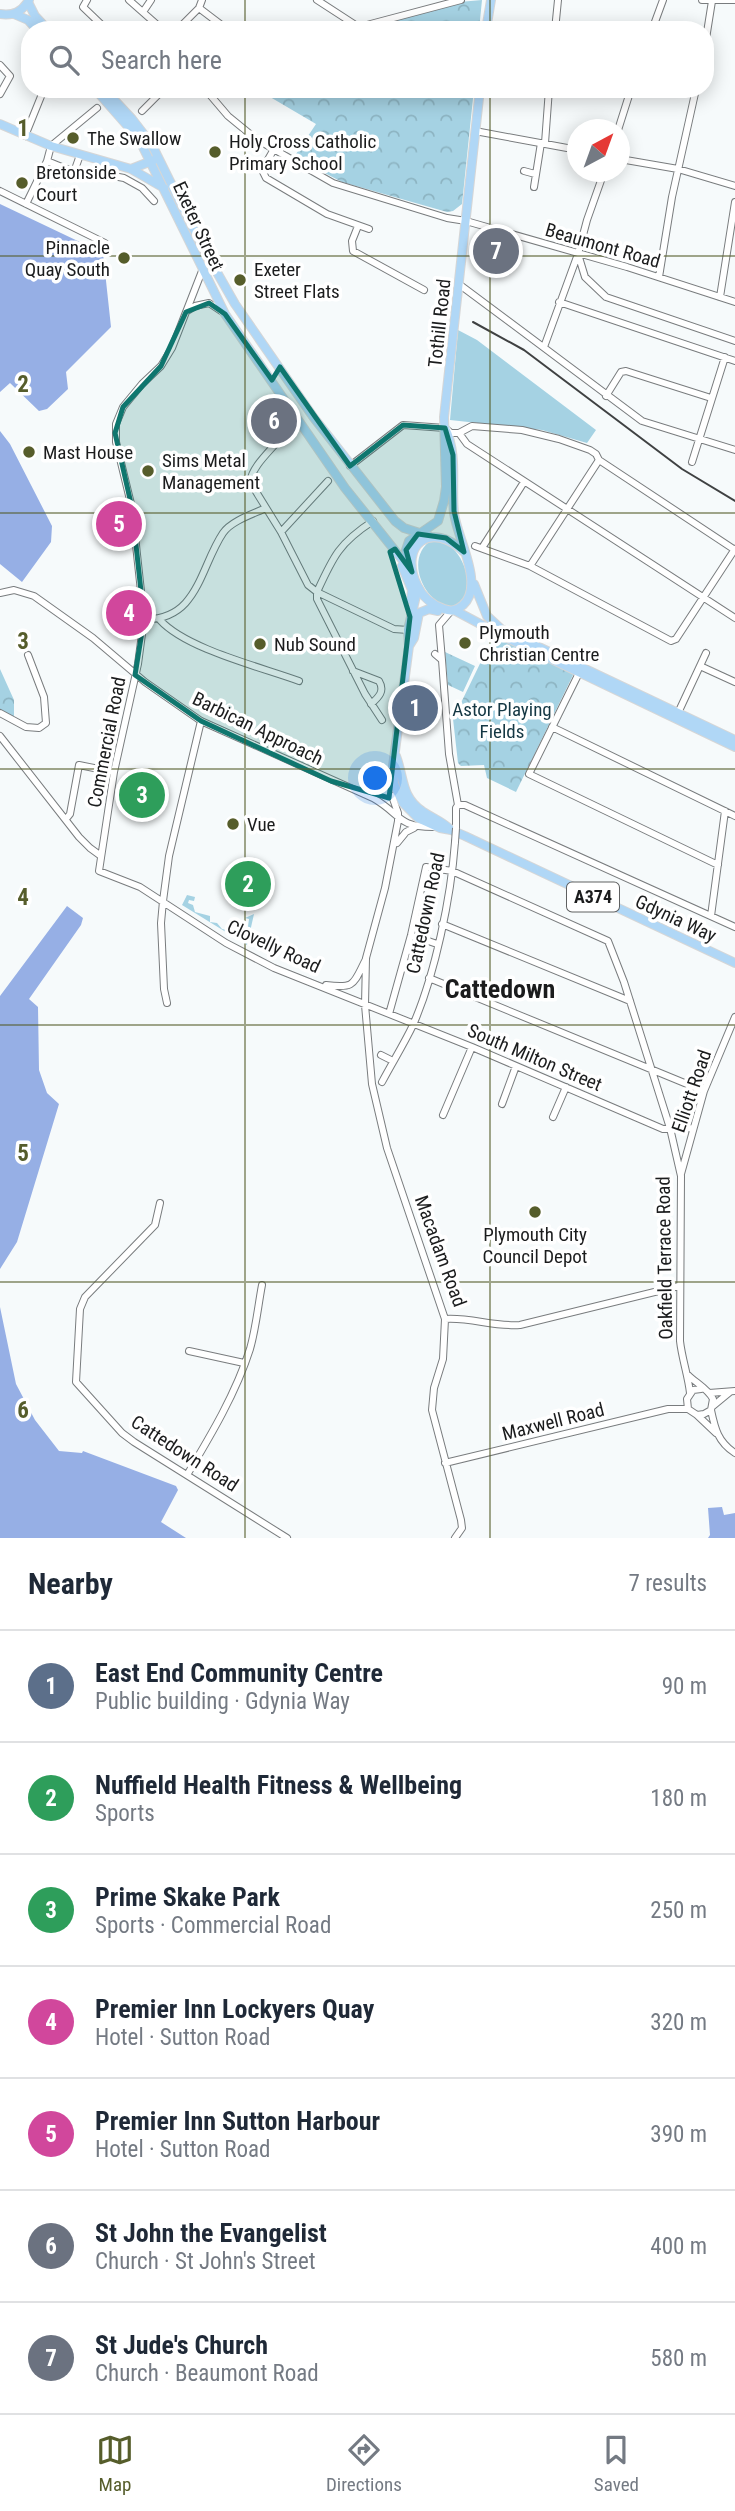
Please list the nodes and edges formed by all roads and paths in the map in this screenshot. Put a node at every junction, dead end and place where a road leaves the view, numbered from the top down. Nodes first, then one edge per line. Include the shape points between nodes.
1 (87, 0) edge
2 (129, 0) edge
3 (151, 0) edge
4 (202, 0) edge
5 (317, 0) edge
6 (461, 0) edge
7 (491, 0) edge
8 (558, 0) edge
9 (663, 0) edge
10 (702, 0) edge
11 (735, 0) edge
12 (28, 1) edge
13 (712, 1) edge
14 (199, 8) junction
15 (143, 12) junction
16 (337, 13) junction
17 (0, 14) edge
18 (14, 14) junction
19 (29, 21) edge
20 (40, 21) edge
21 (98, 21) edge
22 (153, 21) edge
23 (186, 21) edge
24 (216, 21) edge
25 (334, 21) edge
26 (349, 21) edge
27 (381, 21) edge
28 (488, 21) edge
29 (556, 21) edge
30 (655, 21) edge
31 (709, 21) edge
32 (0, 65) edge
33 (0, 94) edge
34 (40, 98) edge
35 (104, 98) edge
36 (112, 98) edge
37 (155, 98) edge
38 (213, 98) edge
39 (479, 98) edge
40 (548, 98) edge
41 (628, 98) edge
42 (694, 98) edge
43 (96, 110) dead end
44 (142, 111) dead end
45 (621, 119) edge
46 (0, 124) edge
47 (475, 131) junction
48 (25, 136) junction
49 (543, 143) junction
50 (51, 146) junction
51 (567, 148) edge
52 (274, 149) junction
53 (80, 155) junction
54 (155, 160) junction
55 (47, 161) junction
56 (630, 161) edge
57 (131, 169) junction
58 (678, 169) junction
59 (524, 171) dead end
60 (74, 173) junction
61 (535, 174) junction
62 (600, 182) edge
63 (735, 186) edge
64 (534, 187) dead end
65 (164, 188) junction
66 (0, 191) edge
67 (154, 201) dead end
68 (735, 202) edge
69 (26, 204) junction
70 (466, 221) junction
71 (358, 226) junction
72 (369, 229) dead end
73 (105, 243) dead end
74 (202, 246) junction
75 (578, 254) junction
76 (202, 271) junction
77 (659, 277) junction
78 (460, 285) junction
79 (424, 290) dead end
80 (719, 297) junction
81 (559, 302) junction
82 (735, 302) edge
83 (186, 312) junction
84 (225, 314) junction
85 (735, 341) edge
86 (544, 347) junction
87 (725, 357) junction
88 (735, 361) edge
89 (279, 367) junction
90 (271, 380) junction
91 (607, 396) junction
92 (711, 398) junction
93 (445, 428) junction
94 (459, 433) junction
95 (699, 439) junction
96 (278, 441) dead end
97 (467, 444) junction
98 (735, 450) edge
99 (453, 455) junction
100 (599, 460) junction
101 (692, 463) dead end
102 (350, 466) junction
103 (328, 481) dead end
104 (524, 482) junction
105 (265, 508) junction
106 (568, 509) junction
107 (373, 521) junction
108 (281, 532) junction
109 (424, 535) junction
110 (391, 544) junction
111 (735, 549) edge
112 (464, 552) junction
113 (530, 566) junction
114 (412, 570) junction
115 (473, 581) junction
116 (418, 587) junction
117 (317, 592) junction
118 (0, 593) edge
119 (703, 598) junction
120 (451, 611) junction
121 (410, 617) junction
122 (735, 618) edge
123 (144, 619) junction
124 (159, 620) junction
125 (408, 630) junction
126 (409, 646) junction
127 (706, 653) dead end
128 (435, 654) dead end
129 (27, 655) dead end
130 (442, 660) junction
131 (700, 666) junction
132 (353, 671) junction
133 (579, 673) junction
134 (135, 675) junction
135 (299, 681) dead end
136 (735, 682) edge
137 (371, 704) junction
138 (0, 713) edge
139 (678, 713) junction
140 (382, 720) dead end
141 (201, 721) junction
142 (552, 727) junction
143 (0, 736) edge
144 (735, 740) edge
145 (735, 747) edge
146 (396, 756) junction
147 (114, 772) junction
148 (394, 784) junction
149 (392, 796) junction
150 (373, 798) junction
151 (458, 805) junction
152 (725, 811) junction
153 (735, 816) edge
154 (398, 817) junction
155 (66, 819) junction
156 (416, 827) junction
157 (436, 827) junction
158 (451, 830) junction
159 (394, 847) junction
160 (101, 856) junction
161 (718, 864) junction
162 (99, 871) joint
163 (453, 871) junction
164 (163, 901) junction
165 (711, 916) junction
166 (442, 924) junction
167 (735, 927) edge
168 (411, 935) junction
169 (437, 944) junction
170 (366, 958) junction
171 (735, 963) edge
172 (429, 978) junction
173 (317, 984) junction
174 (630, 1001) junction
175 (167, 1003) dead end
176 (365, 1005) junction
177 (389, 1014) junction
178 (735, 1017) edge
179 (413, 1024) junction
180 (472, 1047) junction
181 (381, 1055) dead end
182 (393, 1061) junction
183 (516, 1066) junction
184 (650, 1069) junction
185 (382, 1082) dead end
186 (566, 1087) junction
187 (704, 1091) junction
188 (502, 1104) dead end
189 (443, 1115) dead end
190 (553, 1118) dead end
191 (670, 1128) junction
192 (693, 1128) junction
193 (681, 1176) junction
194 (160, 1203) dead end
195 (262, 1285) dead end
196 (679, 1286) junction
197 (445, 1319) junction
198 (189, 1351) dead end
199 (244, 1363) junction
200 (688, 1375) junction
201 (701, 1389) junction
202 (732, 1391) edge
203 (709, 1393) junction
204 (688, 1396) junction
205 (712, 1408) junction
206 (668, 1409) junction
207 (688, 1409) junction
208 (697, 1415) junction
209 (716, 1433) junction
210 (735, 1452) edge
211 (445, 1463) junction
212 (187, 1475) junction
213 (288, 1538) edge
214 (454, 1538) edge

1 - 21 street via 83,7
2 - 15 street
3 - 15 street
4 - 14 street
5 - 16 street
6 - 27 street
7 - 28 main road
8 - 29 street
9 - 30 street
10 - 13 street
11 - 13 street
12 - 18 main road
12 - 20 main road
13 - 31 street
14 - 23 street
14 - 24 street
15 - 22 street
16 - 25 street
16 - 26 street
17 - 18 main road
18 - 19 main road
32 - 33 street via 10,76
34 - 48 street
35 - 54 main road, Exeter Street
36 - 54 main road, Exeter Street via 132,119
37 - 44 street
38 - 52 street, Beaumont Road via 228,116
39 - 47 main road, Tothill Road
40 - 49 street
41 - 45 street
42 - 58 street
43 - 50 street
46 - 48 main road
47 - 49 street
47 - 70 main road, Tothill Road
48 - 50 main road
49 - 51 street
49 - 61 street
50 - 53 main road
50 - 55 street
52 - 70 street, Beaumont Road via 340,186
52 - 71 street via 262,170 266,178 327,214
53 - 57 main road
53 - 60 street
54 - 57 main road
54 - 65 main road, Exeter Street
54 - 74 main road, Exeter Street
55 - 60 street
55 - 69 street
56 - 58 street
57 - 65 main road
58 - 63 street
58 - 77 street
59 - 61 street
60 - 67 street via 124,178
61 - 64 street
62 - 75 street
65 - 76 main road, Exeter Street
66 - 69 street
68 - 80 street
69 - 73 street
70 - 75 street, Beaumont Road
70 - 78 main road, Tothill Road
71 - 72 street
71 - 79 street via 353,251
74 - 76 main road
74 - 89 main road, Exeter Street
75 - 77 street, Beaumont Road
75 - 81 street
75 - 85 street via 585,277 606,297
76 - 83 street, Commercial Road
76 - 84 main road, Exeter Street
77 - 80 street, Beaumont Road
78 - 86 street
78 - 93 main road, Tothill Road
80 - 82 street, Beaumont Road
81 - 86 street
81 - 87 street
83 - 84 street via 209,303
83 - 123 street, Commercial Road via 162,364 123,407 116,424 132,508
84 - 90 main road, Exeter Street
86 - 91 street
87 - 88 street
87 - 92 street
89 - 90 street
89 - 102 main road, Exeter Street
90 - 107 main road, Exeter Street
91 - 92 street via 626,371
91 - 95 street via 642,421
92 - 95 street
93 - 94 street
93 - 99 main road, Tothill Road
93 - 102 street via 402,425
93 - 109 main road, Tothill Road via 444,501 438,520
94 - 97 street
94 - 100 street via 472,426 541,434 584,447
95 - 98 street
95 - 101 street
96 - 105 street via 250,477
97 - 99 street
97 - 104 street
99 - 112 main road, Tothill Road via 454,511
100 - 106 street
100 - 111 street
102 - 109 main road, Exeter Street via 395,521
103 - 108 street
104 - 106 street
104 - 113 street via 479,547
105 - 108 street
105 - 124 street via 224,531 193,595
106 - 113 street
106 - 119 street
107 - 110 main road, Exeter Street
107 - 117 street via 335,553
108 - 117 street via 308,585
109 - 112 main road via 446,538
109 - 114 main road, Tothill Road via 410,541 406,550
110 - 114 main road, Exeter Street
110 - 121 main road via 412,590
111 - 119 street
112 - 115 main road
113 - 119 street via 673,641
114 - 116 main road
115 - 120 main road via 468,599
115 - 139 main road via 487,616 502,629
116 - 120 main road via 433,604
116 - 121 main road, Gdynia Way
117 - 125 street via 394,629
117 - 132 street
118 - 134 street, Barbican Approach via 14,590 34,596
119 - 122 street
120 - 126 main road, Gdynia Way via 429,608 419,613
120 - 130 street, Cattedown Road via 439,625
120 - 133 main road
121 - 125 main road, Gdynia Way
123 - 124 street
123 - 134 street, Commercial Road
124 - 135 street via 196,645
125 - 126 main road, Gdynia Way
126 - 146 main road, Gdynia Way
127 - 131 street
128 - 130 street
129 - 138 street via 44,697 46,723 39,728 26,727
130 - 151 street, Cattedown Road
131 - 136 street
131 - 139 street
132 - 137 street
132 - 137 street via 379,681 382,691
133 - 142 street
133 - 145 main road
134 - 141 street, Barbican Approach
134 - 147 street, Commercial Road
137 - 140 street
139 - 144 main road
141 - 150 street, Barbican Approach
141 - 164 street
142 - 152 street
142 - 161 street via 528,774
143 - 155 street
146 - 148 main road, Gdynia Way
146 - 158 main road, Gdynia Way / A374 via 410,801
147 - 155 street via 79,765
147 - 160 street, Commercial Road
148 - 149 street
148 - 157 main road, Gdynia Way / A374 via 409,810
149 - 150 street
149 - 154 street
150 - 154 street, Barbican Approach
151 - 163 street, Cattedown Road, bridge
151 - 165 street
152 - 153 street
152 - 161 street
154 - 156 street, Barbican Approach
154 - 159 street
155 - 160 street
156 - 157 street, Barbican Approach
156 - 159 street
157 - 158 main road, Gdynia Way / A374
158 - 171 main road, Gdynia Way / A374
159 - 170 street
160 - 162 street, Commercial Road
161 - 165 street
162 - 164 street, Clovelly Road
163 - 166 street, Cattedown Road
163 - 168 street via 426,867
163 - 174 street, Oakfield Terrace Road via 608,941
164 - 173 street, Clovelly Road via 226,943
164 - 175 street
165 - 167 street
166 - 169 street, Cattedown Road
166 - 174 street
168 - 169 street
168 - 177 street
169 - 172 street, Cattedown Road
170 - 173 street via 349,986
170 - 176 street, Macadam Road
172 - 179 street, Cattedown Road
172 - 184 street
173 - 176 street, Clovelly Road
174 - 184 street, Oakfield Terrace Road
176 - 177 street, South Milton Street
176 - 197 street, Macadam Road via 372,1084 387,1148
177 - 179 street, South Milton Street
178 - 187 street, Elliott Road
179 - 180 street, South Milton Street
179 - 182 street, Cattedown Road
180 - 183 street, South Milton Street
180 - 189 street
181 - 182 street
182 - 185 street, Cattedown Road
183 - 186 street, South Milton Street
183 - 188 street
184 - 187 street
184 - 191 street, Oakfield Terrace Road
186 - 190 street
186 - 191 street, South Milton Street
187 - 192 street, Elliott Road
191 - 192 street, South Milton Street
191 - 193 street, Oakfield Terrace Road
192 - 193 street, Elliott Road
193 - 196 street, Oakfield Terrace Road
194 - 212 street, Cattedown Road via 155,1225 85,1297 80,1309 76,1382 122,1433
195 - 199 street
196 - 197 street, Macadam Road via 520,1325
196 - 200 street, Oakfield Terrace Road via 680,1341
197 - 211 street via 443,1359 432,1410
198 - 199 street
199 - 212 street via 213,1433
200 - 201 street, Oakfield Terrace Road
200 - 204 street, Oakfield Terrace Road
201 - 203 street
201 - 204 street
202 - 203 street
202 - 205 street
203 - 205 street
204 - 206 street, Maxwell Road
204 - 207 street
205 - 208 street
205 - 209 street
206 - 207 street, Maxwell Road
206 - 211 street, Maxwell Road
207 - 208 street
208 - 209 street
209 - 210 street via 724,1446
211 - 214 street via 462,1528
212 - 213 street, Cattedown Road

